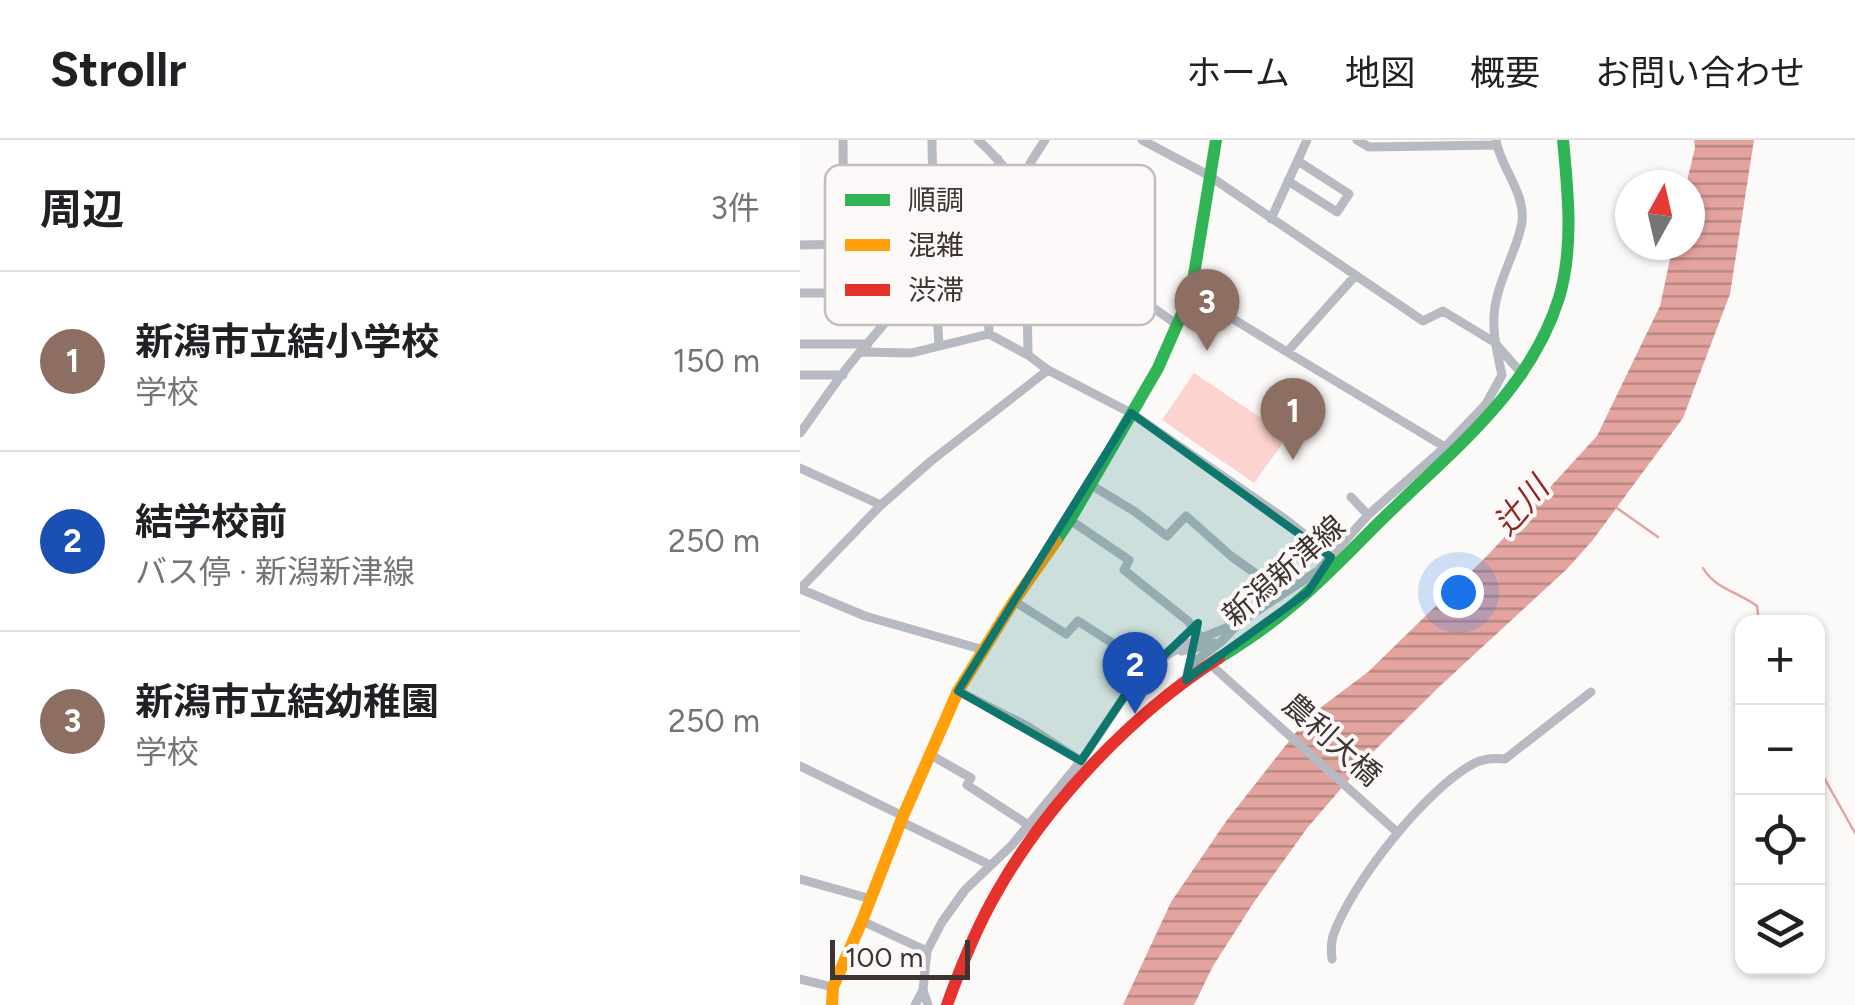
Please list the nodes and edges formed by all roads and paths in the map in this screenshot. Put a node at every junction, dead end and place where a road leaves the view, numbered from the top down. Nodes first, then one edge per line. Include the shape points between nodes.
1 (843, 140) edge
2 (978, 140) edge
3 (1045, 140) edge
4 (1142, 140) edge
5 (1216, 140) edge
6 (1307, 140) edge
7 (1358, 140) edge
8 (1563, 140) edge
9 (1496, 142) edge
10 (998, 159) junction
11 (1298, 161) junction
12 (843, 165) edge
13 (998, 165) edge
14 (1003, 165) edge
15 (1030, 165) edge
16 (1208, 175) junction
17 (1288, 181) junction
18 (1271, 219) junction
19 (825, 244) edge
20 (800, 245) edge
21 (1355, 276) junction
22 (825, 292) edge
23 (800, 293) edge
24 (1190, 293) junction
25 (1155, 309) edge
26 (1176, 324) junction
27 (882, 325) edge
28 (938, 325) edge
29 (989, 325) edge
30 (1027, 325) edge
31 (989, 334) junction
32 (1494, 342) junction
33 (800, 344) edge
34 (939, 346) junction
35 (864, 348) junction
36 (1287, 352) junction
37 (1028, 355) junction
38 (1048, 370) junction
39 (1524, 374) junction
40 (800, 375) edge
41 (843, 375) junction
42 (1486, 404) junction
43 (1131, 413) junction
44 (804, 423) edge
45 (800, 433) edge
46 (1444, 447) junction
47 (800, 468) edge
48 (1091, 486) junction
49 (1351, 497) dead end
50 (880, 505) junction
51 (1070, 520) junction
52 (1371, 520) junction
53 (1331, 557) junction
54 (1318, 572) junction
55 (800, 589) edge
56 (1308, 592) junction
57 (1280, 596) junction
58 (1014, 601) junction
59 (1240, 622) junction
60 (1202, 638) junction
61 (1222, 641) junction
62 (984, 650) junction
63 (1164, 656) junction
64 (1210, 664) junction
65 (1151, 668) junction
66 (1186, 680) junction
67 (958, 690) junction
68 (1591, 692) dead end
69 (929, 754) junction
70 (1082, 762) junction
71 (800, 766) edge
72 (902, 819) junction
73 (1026, 824) junction
74 (1398, 833) junction
75 (990, 865) junction
76 (800, 879) edge
77 (871, 899) junction
78 (862, 921) junction
79 (927, 951) junction
80 (1332, 959) dead end
81 (800, 979) edge
82 (833, 988) junction
83 (923, 990) junction
84 (832, 1005) edge
85 (915, 1005) edge
86 (928, 1005) edge
87 (947, 1005) edge

1 - 12 street
2 - 10 street
3 - 15 street
4 - 16 street
5 - 16 main road
6 - 11 street
7 - 9 street via 1369,146
8 - 39 main road, 新潟新津線 via 1569,248 1558,301
9 - 32 street via 1522,219 1496,300
10 - 13 street
10 - 14 street
11 - 17 street
11 - 17 street via 1350,194 1338,212
16 - 18 street
16 - 24 main road
17 - 18 street
18 - 21 street
19 - 20 street
21 - 32 street via 1423,321 1443,312
21 - 36 street
22 - 23 street
24 - 26 main road
24 - 36 street
25 - 26 street
26 - 43 main road
27 - 35 street
28 - 34 street
29 - 31 street
30 - 37 street
31 - 34 street
31 - 37 street
32 - 39 street
32 - 42 street via 1502,375
33 - 35 street
34 - 35 street via 911,353
35 - 41 street
36 - 46 street
37 - 38 street
38 - 43 street
38 - 50 street
39 - 42 street
39 - 52 main road, 新潟新津線 via 1490,416
40 - 41 street
41 - 44 street
42 - 46 street
43 - 48 main road
43 - 53 street
44 - 45 street
46 - 52 street
47 - 50 street
48 - 51 main road
48 - 57 street via 1167,536 1186,516
49 - 52 street
50 - 55 street
51 - 58 main road
51 - 60 street via 1129,560 1124,570
52 - 53 street
52 - 56 main road, 新潟新津線
53 - 54 street
54 - 56 street
54 - 57 street
55 - 62 street via 864,616
56 - 64 main road, 新潟新津線
57 - 59 street
58 - 62 main road
58 - 65 street via 1066,634 1078,621
59 - 60 street
59 - 61 street
60 - 63 street
61 - 63 street
61 - 66 street via 1189,666
62 - 67 main road
63 - 65 street
64 - 66 main road, 新潟新津線
64 - 74 street, 農利大橋
65 - 70 street via 1130,688
66 - 87 main road, 新潟新津線 via 1110,748 1043,824 982,919
67 - 69 main road
67 - 70 street
68 - 74 street via 1506,758 1474,764
69 - 72 main road
69 - 73 street via 971,778 968,785
70 - 73 street
71 - 72 street
72 - 75 street
72 - 77 main road
73 - 75 street
74 - 80 street via 1340,918
75 - 79 street via 965,890
76 - 77 street
77 - 78 main road
78 - 79 street
78 - 82 main road
79 - 83 street
81 - 82 street
82 - 84 main road
83 - 85 street
83 - 86 street

